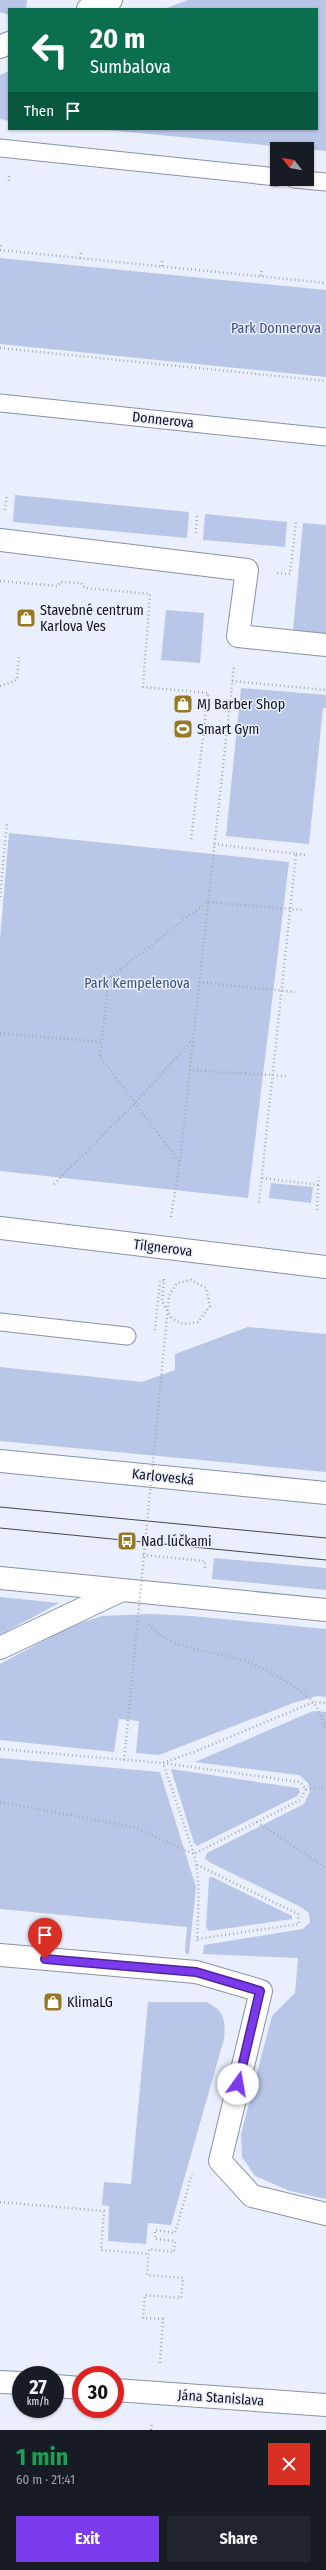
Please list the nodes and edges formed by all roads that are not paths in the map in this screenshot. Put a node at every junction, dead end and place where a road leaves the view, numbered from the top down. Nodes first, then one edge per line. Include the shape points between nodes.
1 (111, 0) edge
2 (91, 8) edge
3 (0, 148) edge
4 (270, 176) edge
5 (314, 181) edge
6 (326, 182) edge
7 (0, 403) edge
8 (326, 436) edge
9 (0, 540) edge
10 (326, 645) edge
11 (0, 1228) edge
12 (326, 1267) edge
13 (0, 1322) edge
14 (127, 1336) dead end
15 (0, 1461) edge
16 (326, 1493) edge
17 (0, 1578) edge
18 (122, 1590) junction
19 (326, 1610) edge
20 (0, 1648) edge
21 (0, 1955) edge
22 (326, 2214) edge
23 (0, 2382) edge
24 (12, 2383) edge
25 (124, 2391) edge
26 (326, 2405) edge

1 - 2 street
3 - 4 lane
5 - 6 lane
7 - 8 lane, Donnerova
9 - 10 street via 247,570 238,636
11 - 12 street, Tilgnerova
13 - 14 lane
15 - 16 street, Karloveská
17 - 18 street
18 - 19 street
18 - 20 street
21 - 22 street via 196,1972 260,1991 220,2162 252,2196
23 - 24 street
25 - 26 street, Jána Stanislava

